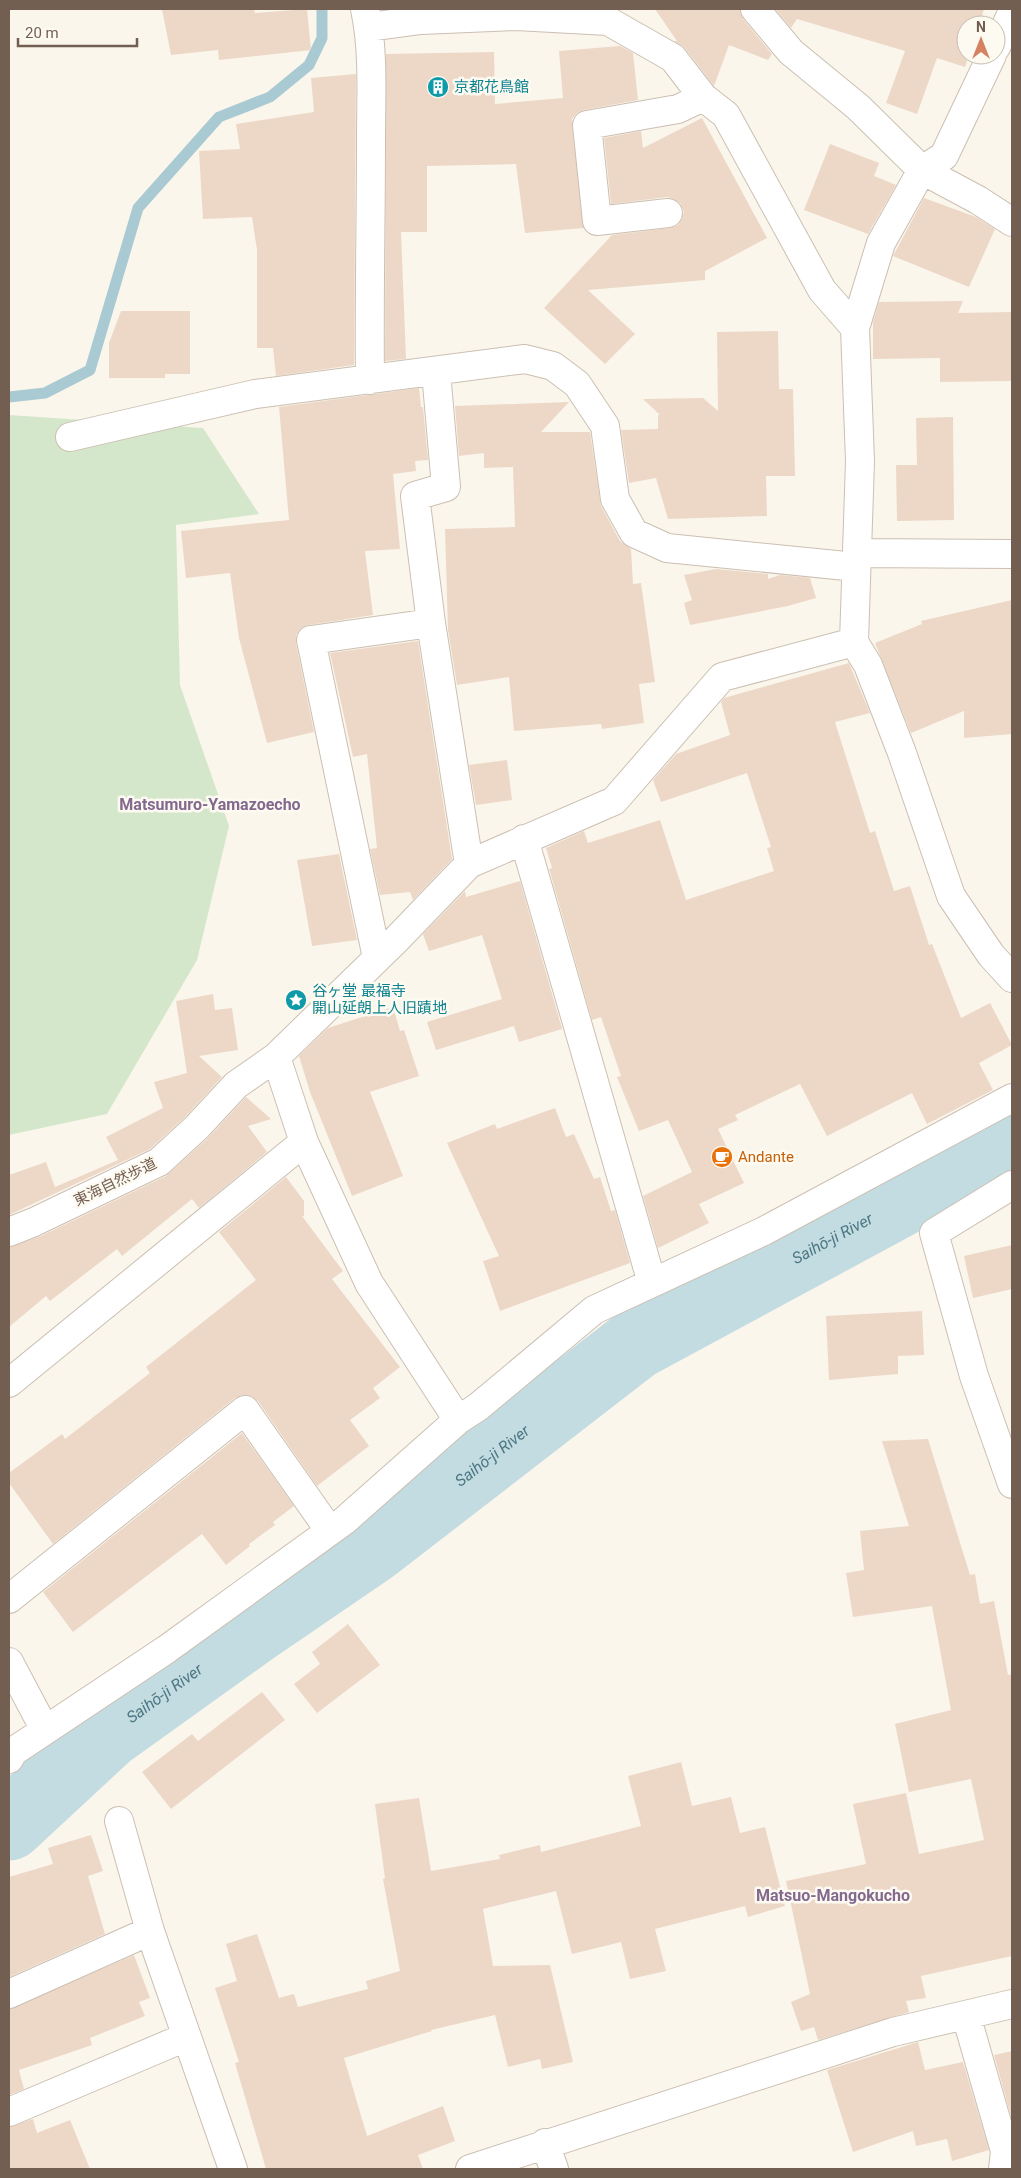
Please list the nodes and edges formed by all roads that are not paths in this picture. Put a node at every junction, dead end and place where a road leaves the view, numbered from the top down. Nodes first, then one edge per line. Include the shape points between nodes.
1 (755, 9) edge
2 (1012, 13) edge
3 (367, 18) edge
4 (1006, 26) edge
5 (987, 65) edge
6 (703, 97) junction
7 (922, 170) junction
8 (668, 213) dead end
9 (1012, 222) edge
10 (854, 328) junction
11 (436, 372) junction
12 (370, 380) junction
13 (70, 437) dead end
14 (1012, 554) edge
15 (856, 560) junction
16 (431, 623) junction
17 (854, 642) junction
18 (524, 839) junction
19 (469, 864) junction
20 (377, 958) junction
21 (1012, 978) edge
22 (276, 1057) junction
23 (1012, 1098) edge
24 (304, 1142) junction
25 (1012, 1185) edge
26 (9, 1232) edge
27 (652, 1283) junction
28 (9, 1383) edge
29 (458, 1420) junction
30 (1012, 1484) edge
31 (330, 1531) junction
32 (9, 1599) edge
33 (9, 1662) edge
34 (44, 1730) junction
35 (9, 1759) edge
36 (119, 1821) dead end
37 (150, 1930) junction
38 (9, 1994) edge
39 (1012, 2004) edge
40 (966, 2015) junction
41 (186, 2037) junction
42 (9, 2112) edge
43 (545, 2143) junction
44 (233, 2169) edge
45 (470, 2169) edge
46 (554, 2169) edge
47 (1003, 2169) edge

1 - 7 street via 791,52 858,107
2 - 4 street
3 - 6 street via 421,20 516,16 608,21 673,58
3 - 12 street via 372,112 368,276
5 - 7 street via 944,156
6 - 8 street via 678,109 587,126 597,221
6 - 10 street via 726,115 822,290
7 - 9 street
7 - 10 street via 881,243
10 - 15 street via 860,461
11 - 12 street
11 - 15 street via 525,359 553,366 577,384 606,426 615,499 634,533 666,548
11 - 16 street via 446,487 415,496
12 - 13 street via 255,394
14 - 15 street
15 - 17 street
16 - 19 street
16 - 20 street via 312,640
17 - 18 street via 722,677 614,801
17 - 21 street via 868,665 902,752 951,896 991,956
18 - 19 street
18 - 27 street
19 - 20 street, 東海自然歩道
20 - 22 street, 東海自然歩道
22 - 24 street
22 - 26 street, 東海自然歩道 via 236,1086 159,1162
23 - 27 street via 764,1231
24 - 28 street
24 - 29 street via 369,1283
25 - 30 street via 934,1233 971,1368
27 - 29 street via 594,1310
29 - 31 street
31 - 32 street via 245,1410
31 - 34 street via 167,1649
33 - 34 street
34 - 35 street via 14,1751
36 - 37 street
37 - 38 street
37 - 41 street
39 - 40 street
40 - 43 street via 894,2032
40 - 47 street via 1005,2150
41 - 42 street
41 - 44 street
43 - 45 street
43 - 46 street

